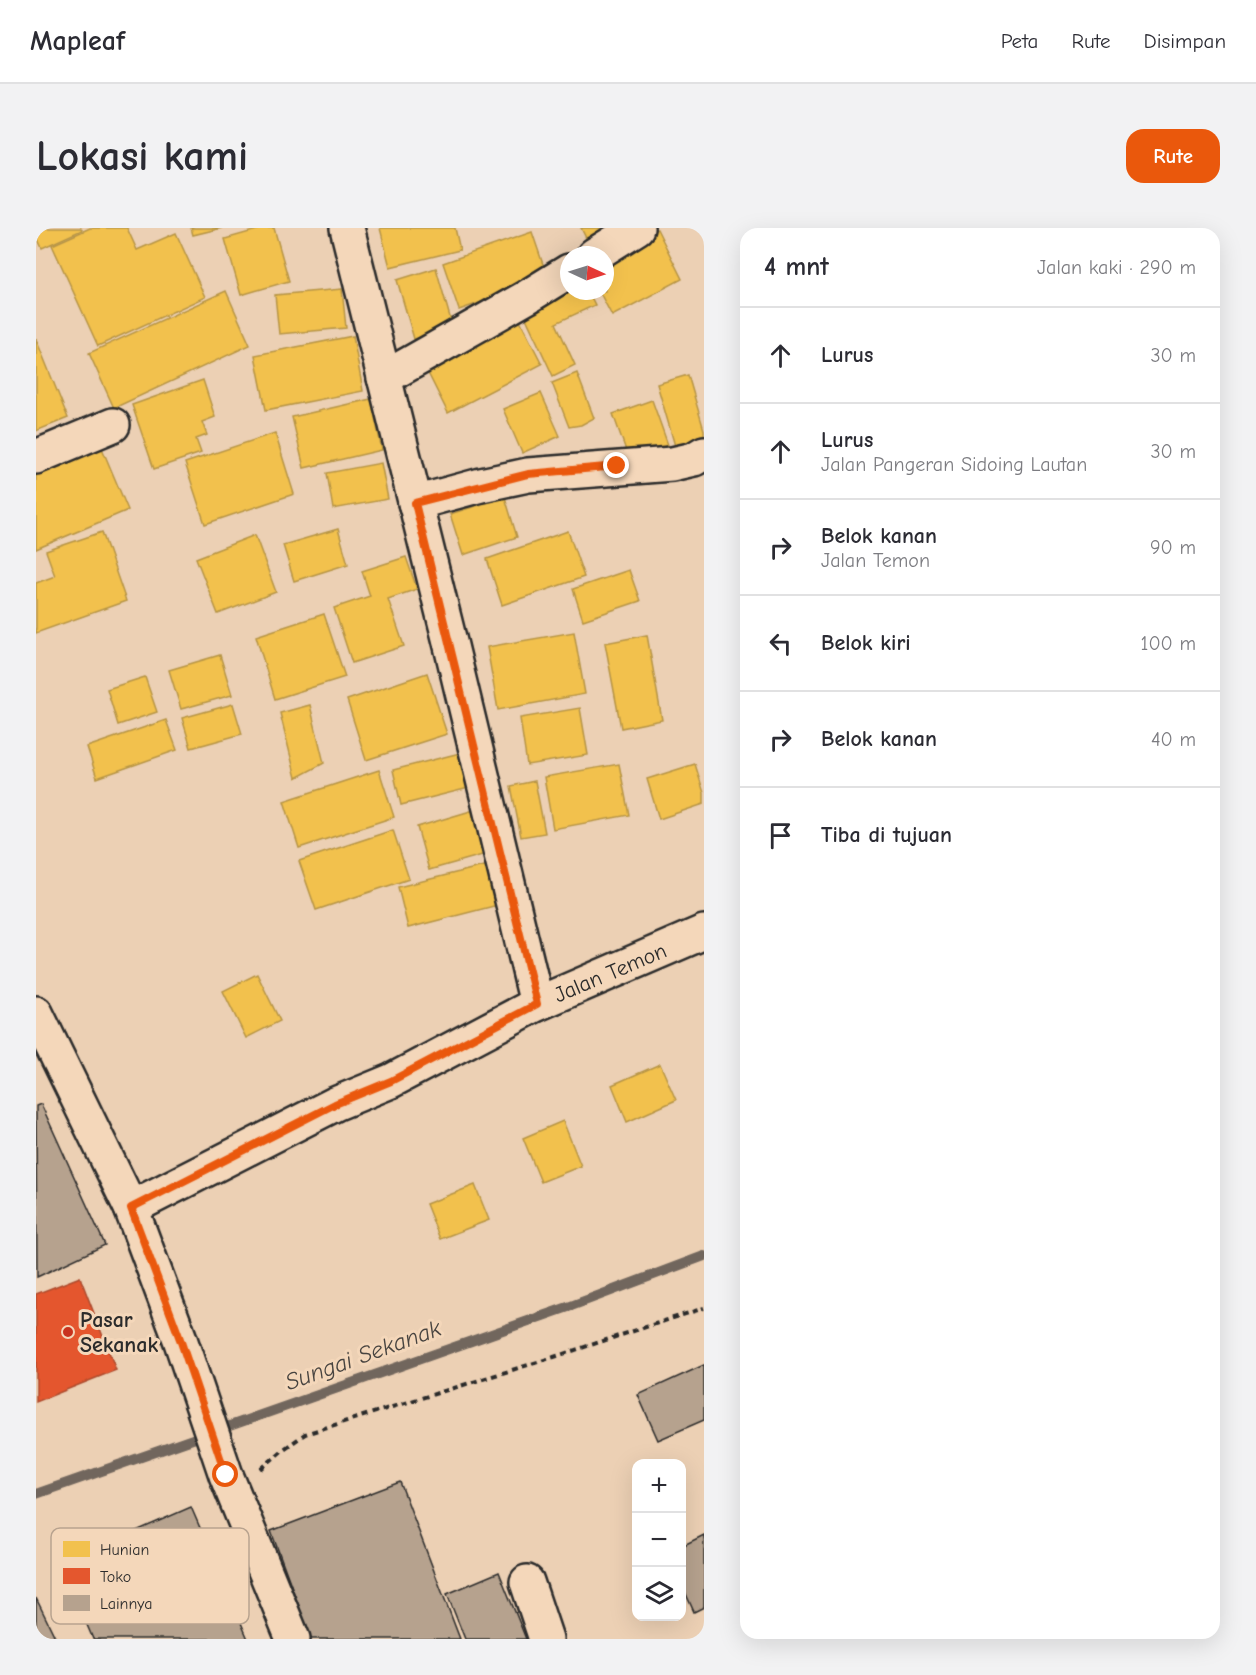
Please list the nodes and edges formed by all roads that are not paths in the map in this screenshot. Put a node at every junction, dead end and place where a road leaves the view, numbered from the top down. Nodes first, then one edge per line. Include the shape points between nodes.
1 (347, 228) edge
2 (638, 228) edge
3 (609, 246) edge
4 (560, 277) edge
5 (384, 378) junction
6 (113, 425) dead end
7 (704, 453) edge
8 (36, 457) edge
9 (415, 503) junction
10 (704, 932) edge
11 (537, 1004) junction
12 (36, 1013) edge
13 (131, 1208) junction
14 (248, 1528) edge
15 (249, 1531) edge
16 (527, 1582) dead end
17 (293, 1639) edge
18 (546, 1639) edge

1 - 5 street
2 - 3 street
4 - 5 street
5 - 9 street
6 - 8 street
7 - 9 street via 672,464 528,474
9 - 11 street
10 - 11 street, Jalan Temon
11 - 13 street, Jalan Temon via 391,1081 335,1104
12 - 13 street
13 - 14 street
15 - 17 street
16 - 18 street

